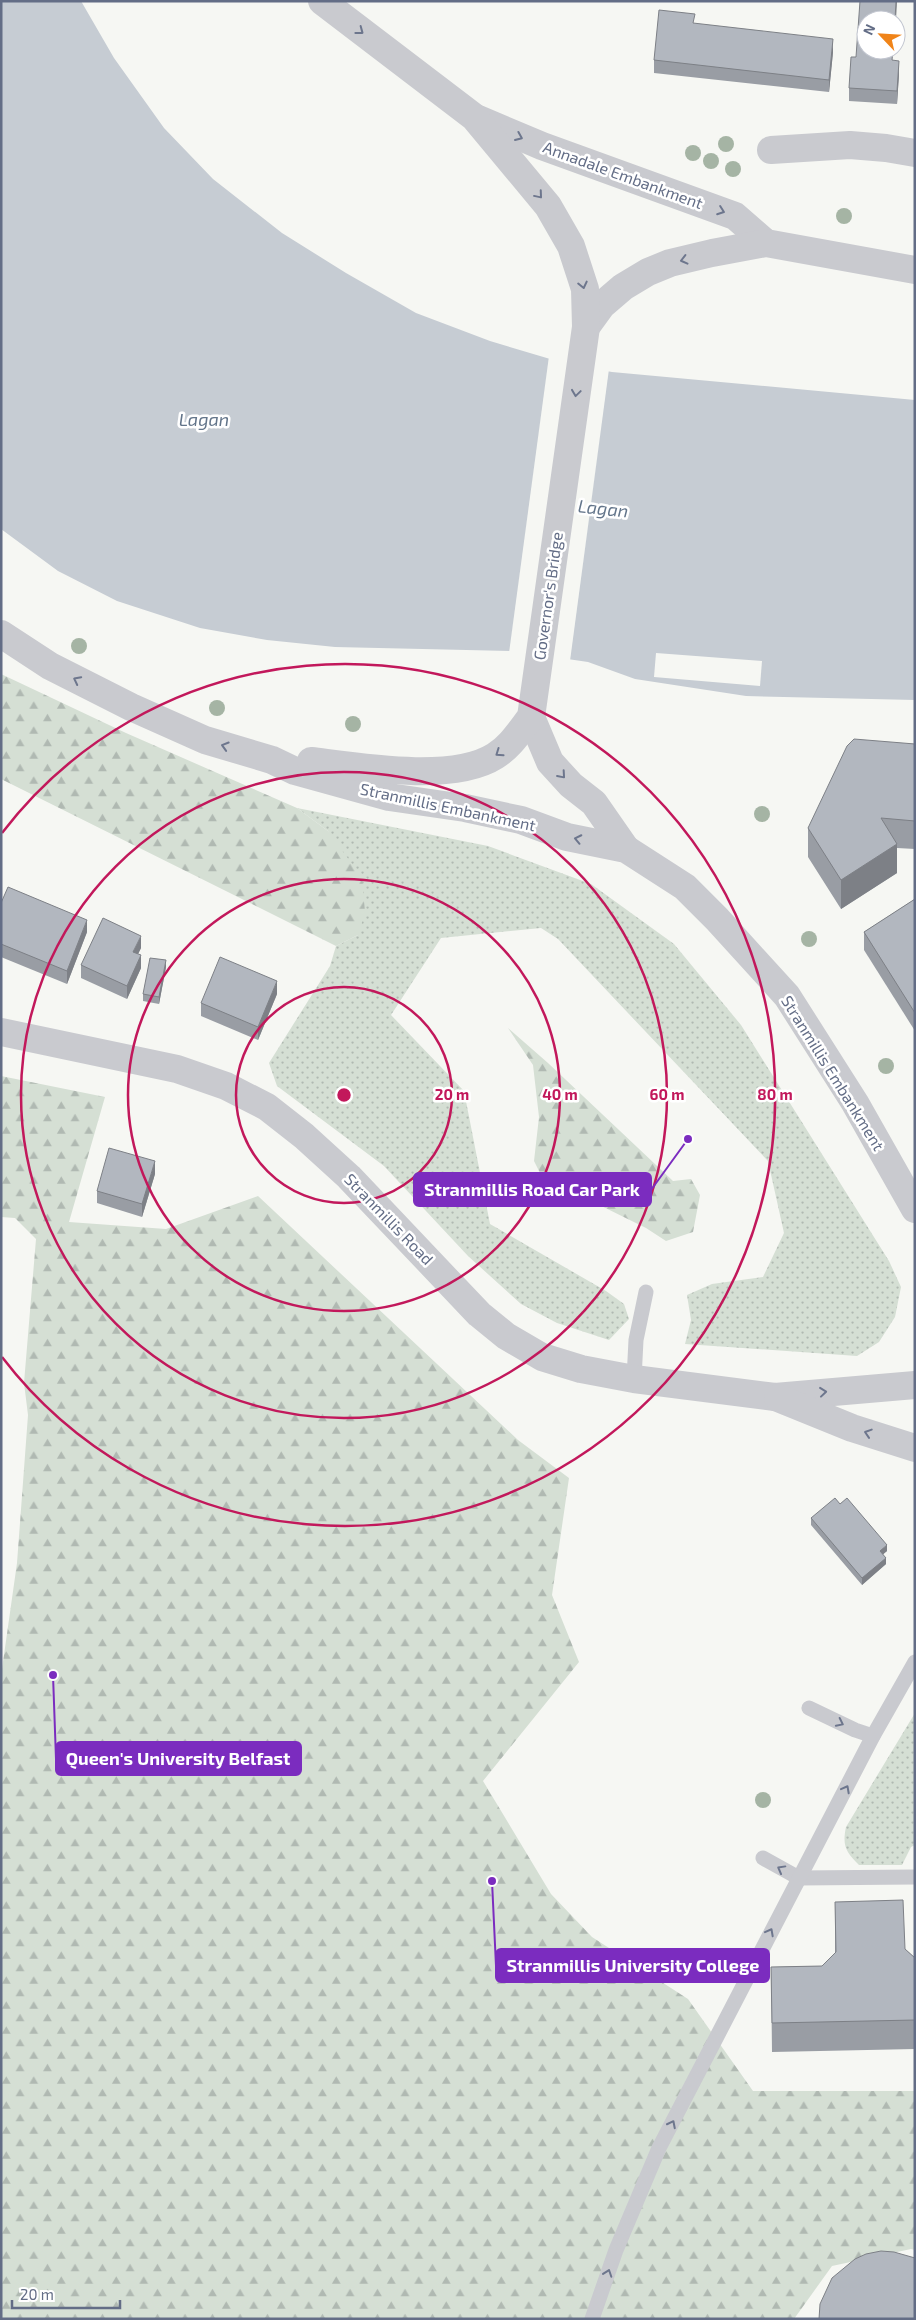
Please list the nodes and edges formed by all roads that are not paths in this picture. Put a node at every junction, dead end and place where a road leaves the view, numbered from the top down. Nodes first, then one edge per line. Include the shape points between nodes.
1 (322, 1) edge
2 (474, 117) junction
3 (771, 150) dead end
4 (915, 153) edge
5 (766, 243) junction
6 (915, 270) edge
7 (584, 336) junction
8 (1, 634) edge
9 (531, 717) junction
10 (272, 760) junction
11 (626, 849) junction
12 (1, 1032) edge
13 (915, 1209) edge
14 (646, 1292) dead end
15 (634, 1379) junction
16 (915, 1385) edge
17 (774, 1397) junction
18 (915, 1448) edge
19 (915, 1662) edge
20 (809, 1708) dead end
21 (873, 1736) junction
22 (763, 1858) dead end
23 (915, 1877) edge
24 (799, 1878) junction
25 (592, 2319) edge

1 -> 2 street, Annadale Embankment
2 -> 5 street, Annadale Embankment via 542,146 735,216
2 -> 7 street, Annadale Embankment via 548,206 571,246 585,289
3 - 4 street via 850,145
5 - 6 street
5 -> 7 street via 695,257 648,272 602,305
7 -> 9 street, Governor's Bridge
10 -> 8 street, Stranmillis Embankment via 205,740 131,707 50,666
9 -> 10 street, Stranmillis Embankment via 506,748 493,758 468,767 426,771
9 -> 11 street, Stranmillis Embankment via 550,762 570,785 594,804
11 -> 10 street, Stranmillis Embankment via 567,837 521,820 389,797 295,771
11 - 13 street, Stranmillis Embankment via 684,887 718,919 787,996 855,1103
12 - 15 street, Stranmillis Road via 177,1069 226,1086 267,1107 349,1177 479,1314 506,1336 542,1357 581,1369
14 - 15 lane via 636,1340
15 - 17 street, Stranmillis Road
17 -> 16 street, Stranmillis Road
18 -> 17 street, Stranmillis Road via 852,1428
19 - 21 lane
20 -> 21 lane
24 -> 21 lane
24 -> 22 lane
23 - 24 lane
25 -> 24 lane via 616,2250 659,2148

